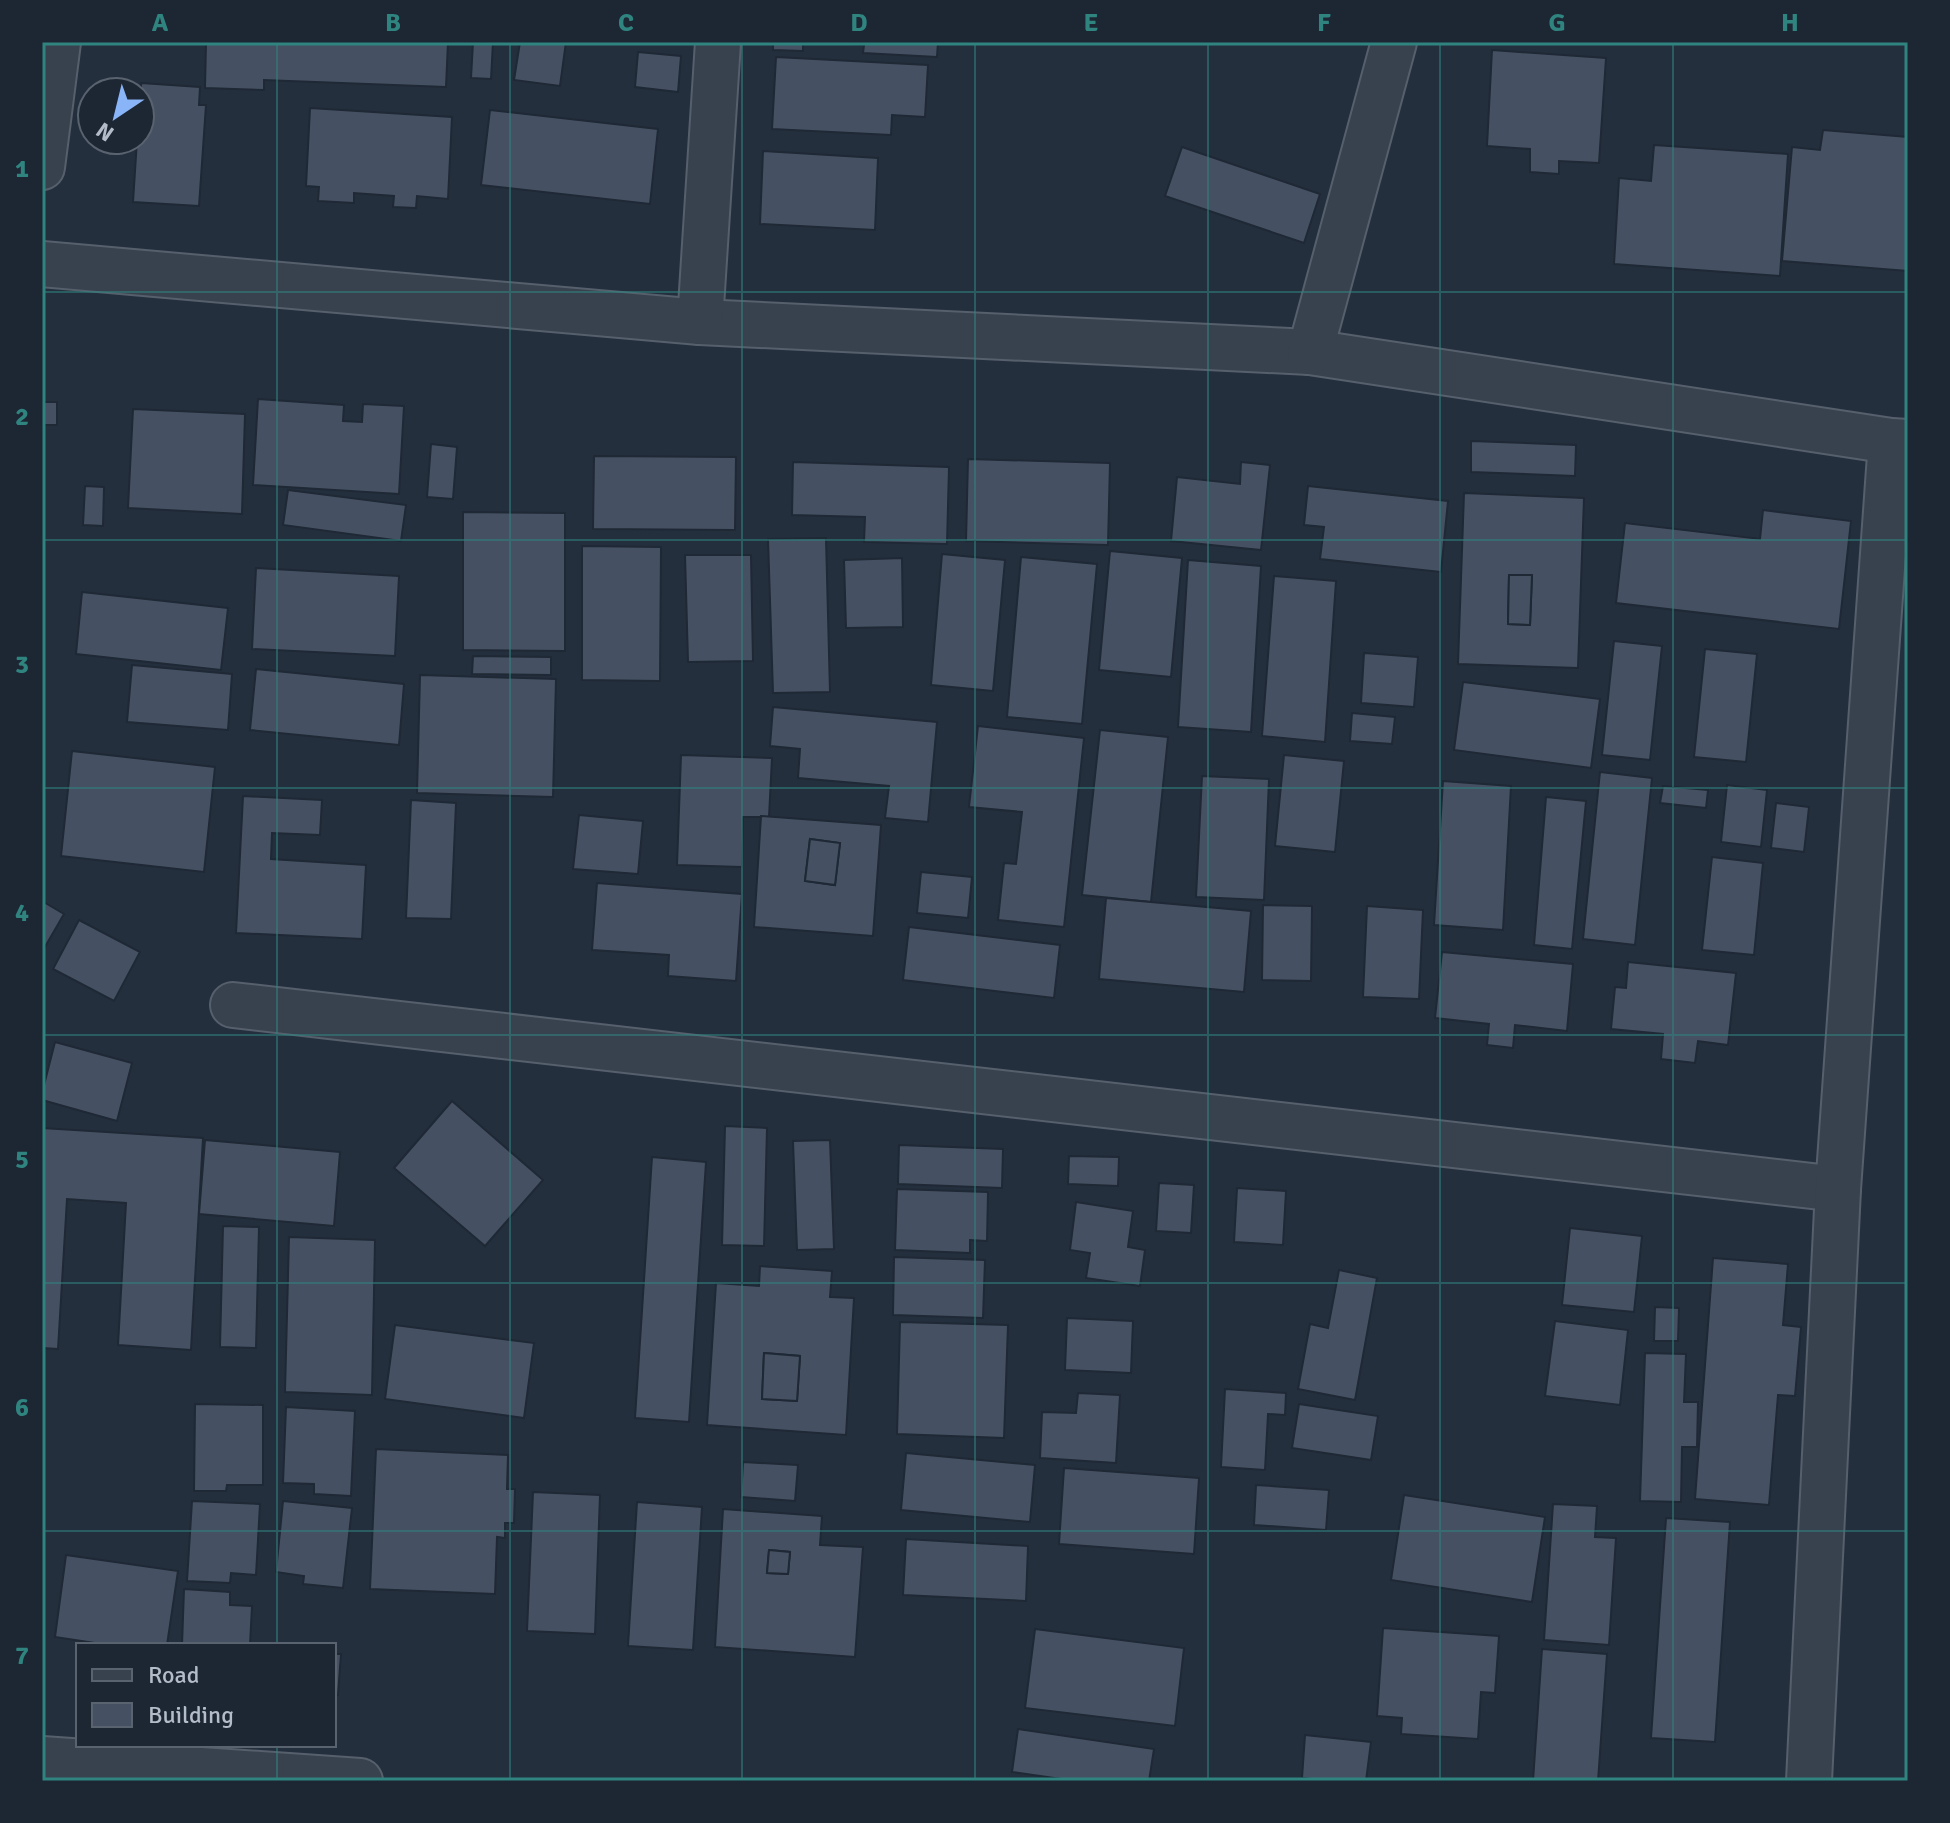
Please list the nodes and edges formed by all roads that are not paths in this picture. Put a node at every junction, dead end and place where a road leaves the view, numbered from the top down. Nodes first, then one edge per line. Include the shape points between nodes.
1 (58, 42) edge
2 (718, 42) edge
3 (1394, 42) edge
4 (42, 167) edge
5 (42, 264) edge
6 (700, 322) junction
7 (1310, 352) junction
8 (1900, 442) edge
9 (233, 1005) dead end
10 (1838, 1189) junction
11 (42, 1759) edge
12 (360, 1781) edge
13 (1809, 1781) edge

1 - 4 street
2 - 6 street
3 - 7 street
5 - 6 street
6 - 7 street
7 - 8 street
8 - 10 street
9 - 10 street
10 - 13 street
11 - 12 street

